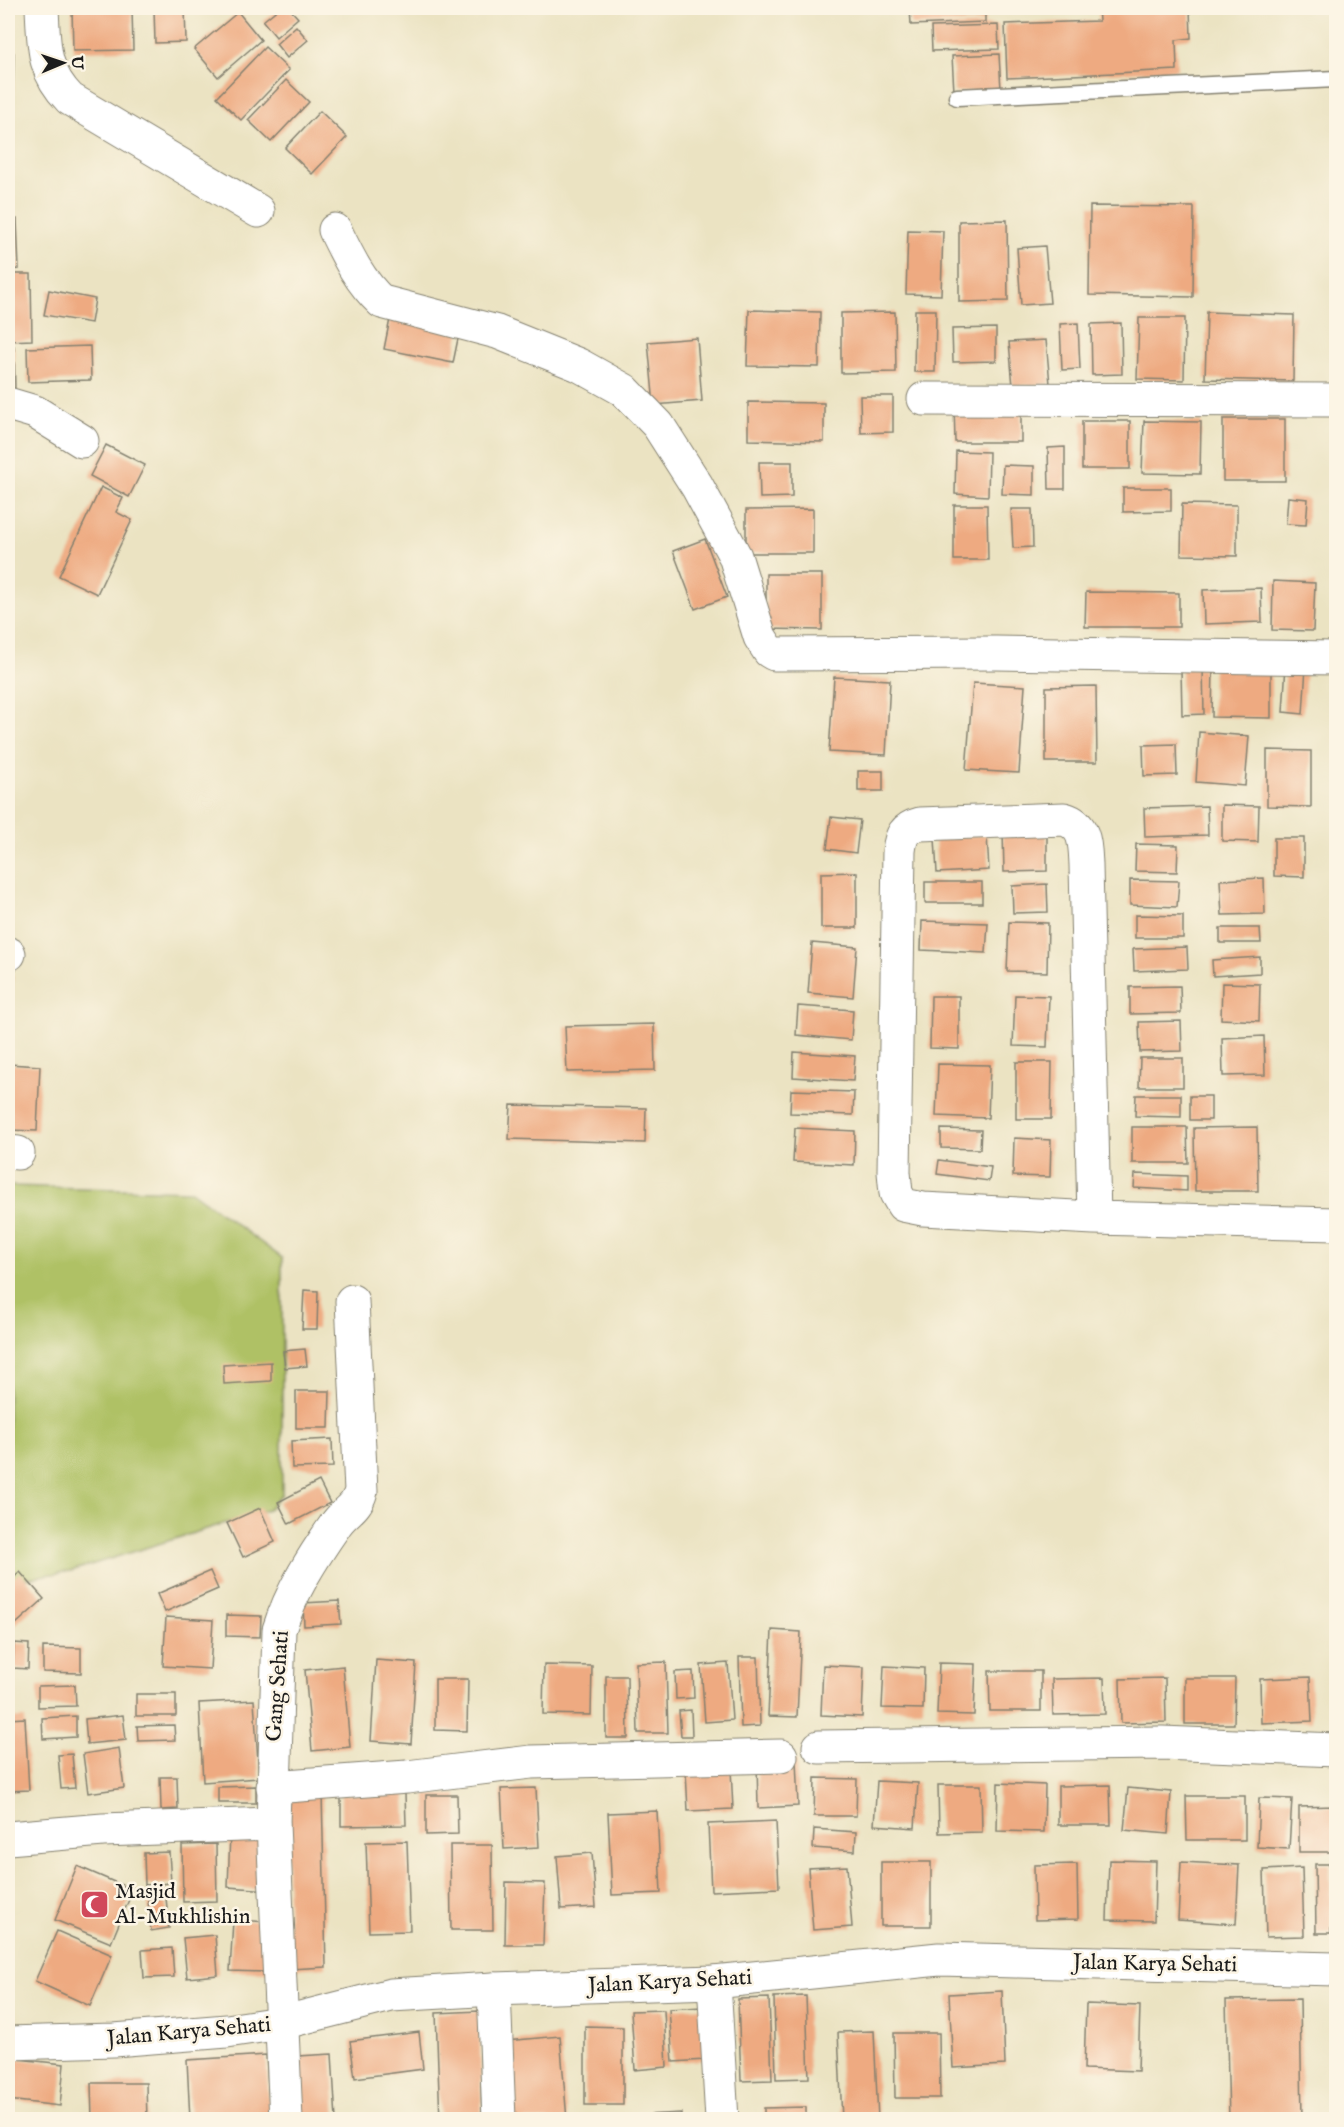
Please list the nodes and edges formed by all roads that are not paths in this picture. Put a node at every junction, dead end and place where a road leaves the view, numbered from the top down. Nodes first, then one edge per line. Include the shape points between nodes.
1 (42, 8) edge
2 (1336, 79) edge
3 (957, 97) dead end
4 (258, 212) dead end
5 (334, 230) dead end
6 (924, 399) dead end
7 (1336, 400) edge
8 (8, 404) edge
9 (82, 441) dead end
10 (1336, 658) edge
11 (1094, 1218) junction
12 (1336, 1224) edge
13 (352, 1301) dead end
14 (819, 1748) dead end
15 (1336, 1750) edge
16 (781, 1756) dead end
17 (273, 1787) junction
18 (273, 1824) junction
19 (8, 1838) edge
20 (1336, 1969) edge
21 (714, 1982) junction
22 (494, 1989) junction
23 (281, 2023) junction
24 (8, 2043) edge
25 (286, 2120) edge
26 (499, 2120) edge
27 (722, 2120) edge

1 - 4 street via 44,43 57,87 70,99
2 - 3 lane
5 - 10 street via 368,290 382,302 497,332 579,365 624,390 658,425 697,486 735,556 760,638 774,654
6 - 7 street
8 - 9 street via 35,412
11 - 11 street via 1084,837 1073,821 1064,819 911,826 901,837 899,851 896,1193 908,1207
11 - 12 street
13 - 17 street, Gang Sehati via 361,1491 298,1584 279,1630
14 - 15 street via 1162,1743
16 - 17 street via 531,1762
17 - 18 street, Gang Sehati
18 - 19 street
18 - 23 street, Gang Sehati
20 - 21 street, Jalan Karya Sehati via 939,1959
21 - 22 street, Jalan Karya Sehati
21 - 27 street
22 - 23 street, Jalan Karya Sehati via 390,1995
22 - 26 street
23 - 24 street, Jalan Karya Sehati via 114,2040
23 - 25 street, Gang Sehati

